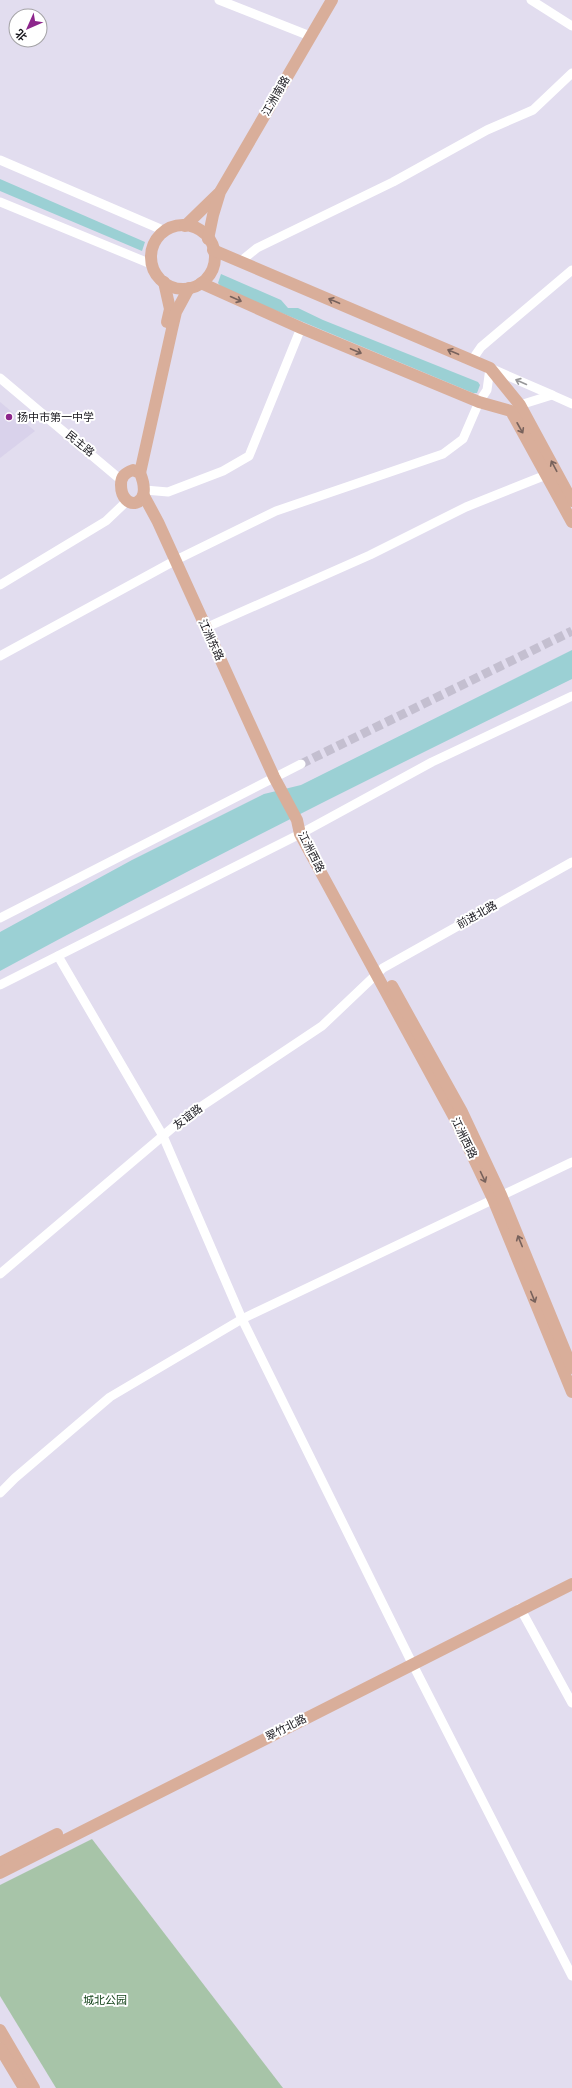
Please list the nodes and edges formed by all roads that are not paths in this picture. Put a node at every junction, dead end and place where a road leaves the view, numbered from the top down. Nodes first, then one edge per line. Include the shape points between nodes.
1 (219, 0) edge
2 (332, 0) edge
3 (531, 0) edge
4 (572, 26) edge
5 (310, 36) junction
6 (572, 73) edge
7 (0, 160) edge
8 (220, 192) junction
9 (0, 202) edge
10 (185, 226) junction
11 (165, 231) junction
12 (211, 244) junction
13 (241, 261) junction
14 (152, 264) junction
15 (572, 270) edge
16 (164, 282) junction
17 (201, 283) junction
18 (189, 288) junction
19 (301, 328) junction
20 (472, 360) junction
21 (490, 368) junction
22 (0, 378) edge
23 (552, 395) junction
24 (479, 402) junction
25 (572, 404) edge
26 (516, 408) junction
27 (137, 472) junction
28 (546, 474) junction
29 (121, 480) junction
30 (144, 493) junction
31 (127, 501) junction
32 (572, 501) edge
33 (572, 522) edge
34 (176, 560) junction
35 (0, 585) edge
36 (206, 628) junction
37 (0, 656) edge
38 (572, 696) edge
39 (301, 764) tunnel mouth
40 (277, 781) junction
41 (297, 820) joint
42 (303, 832) junction
43 (572, 862) edge
44 (0, 918) edge
45 (58, 956) junction
46 (379, 971) junction
47 (0, 985) edge
48 (163, 1136) junction
49 (572, 1162) edge
50 (497, 1197) junction
51 (0, 1274) edge
52 (242, 1319) junction
53 (572, 1368) edge
54 (572, 1392) edge
55 (0, 1493) edge
56 (572, 1574) edge
57 (572, 1584) edge
58 (520, 1608) junction
59 (412, 1662) junction
60 (572, 1703) edge
61 (0, 1863) edge
62 (0, 1873) edge
63 (572, 1976) edge
64 (0, 2030) edge
65 (0, 2048) edge
66 (24, 2088) edge
67 (34, 2088) edge

1 - 5 street
2 - 5 main road, 江洲南路
3 - 4 street
5 - 8 main road, 江洲南路
6 - 13 street via 533,110 487,130 393,182 256,248
7 - 11 street
8 - 10 main road
8 - 12 main road via 213,214
9 - 14 street
10 - 11 main road
10 - 12 main road via 198,230
11 - 14 main road via 155,242 151,256
12 - 13 main road
12 - 17 main road via 212,268
20 -> 13 main road
14 - 16 main road via 156,274
15 - 20 street via 481,347
16 - 18 main road via 176,288
16 - 27 main road via 170,309
17 - 18 main road
17 -> 19 main road
18 - 27 main road via 176,312
19 -> 24 main road
19 - 30 street via 249,456 223,470 168,492
20 - 21 main road
23 -> 21 street
21 - 24 street via 487,390
21 - 26 main road
22 - 29 street, 民主路
23 - 25 street
23 - 26 street
24 - 26 main road
24 - 34 street via 463,439 443,454 276,511
26 -> 28 main road
32 -> 26 main road
27 - 29 main road via 125,473
27 - 30 main road
28 - 33 main road
28 - 36 street via 466,507 370,555
29 - 31 main road via 122,495
30 - 31 main road via 139,502
30 - 34 main road, 江洲东路
31 - 35 street via 106,521
34 - 36 main road, 江洲东路
34 - 37 street
36 - 40 main road, 江洲东路
38 - 42 street via 432,762
39 - 40 street
40 - 41 main road, 江洲东路
40 - 44 street
41 - 42 main road, 江洲西路
42 - 45 street
42 - 46 main road, 江洲西路
43 - 46 street, 前进北路
45 - 47 street
45 - 48 street
46 - 48 street, 友谊路 via 322,1026 184,1118
46 - 50 main road, 江洲西路 via 462,1112
48 - 51 street, 友谊路
48 - 52 street
49 - 50 street
50 - 52 street
53 -> 50 main road, 江洲西路
50 -> 54 main road, 江洲西路
52 - 55 street via 110,1397
52 - 59 street
56 - 59 main road, 翠竹北路
57 - 58 main road, 翠竹北路
58 - 59 main road, 翠竹北路
58 - 60 street
59 - 61 main road, 翠竹北路
59 - 62 main road, 翠竹北路
59 - 63 street
64 - 67 main road
65 - 66 main road

